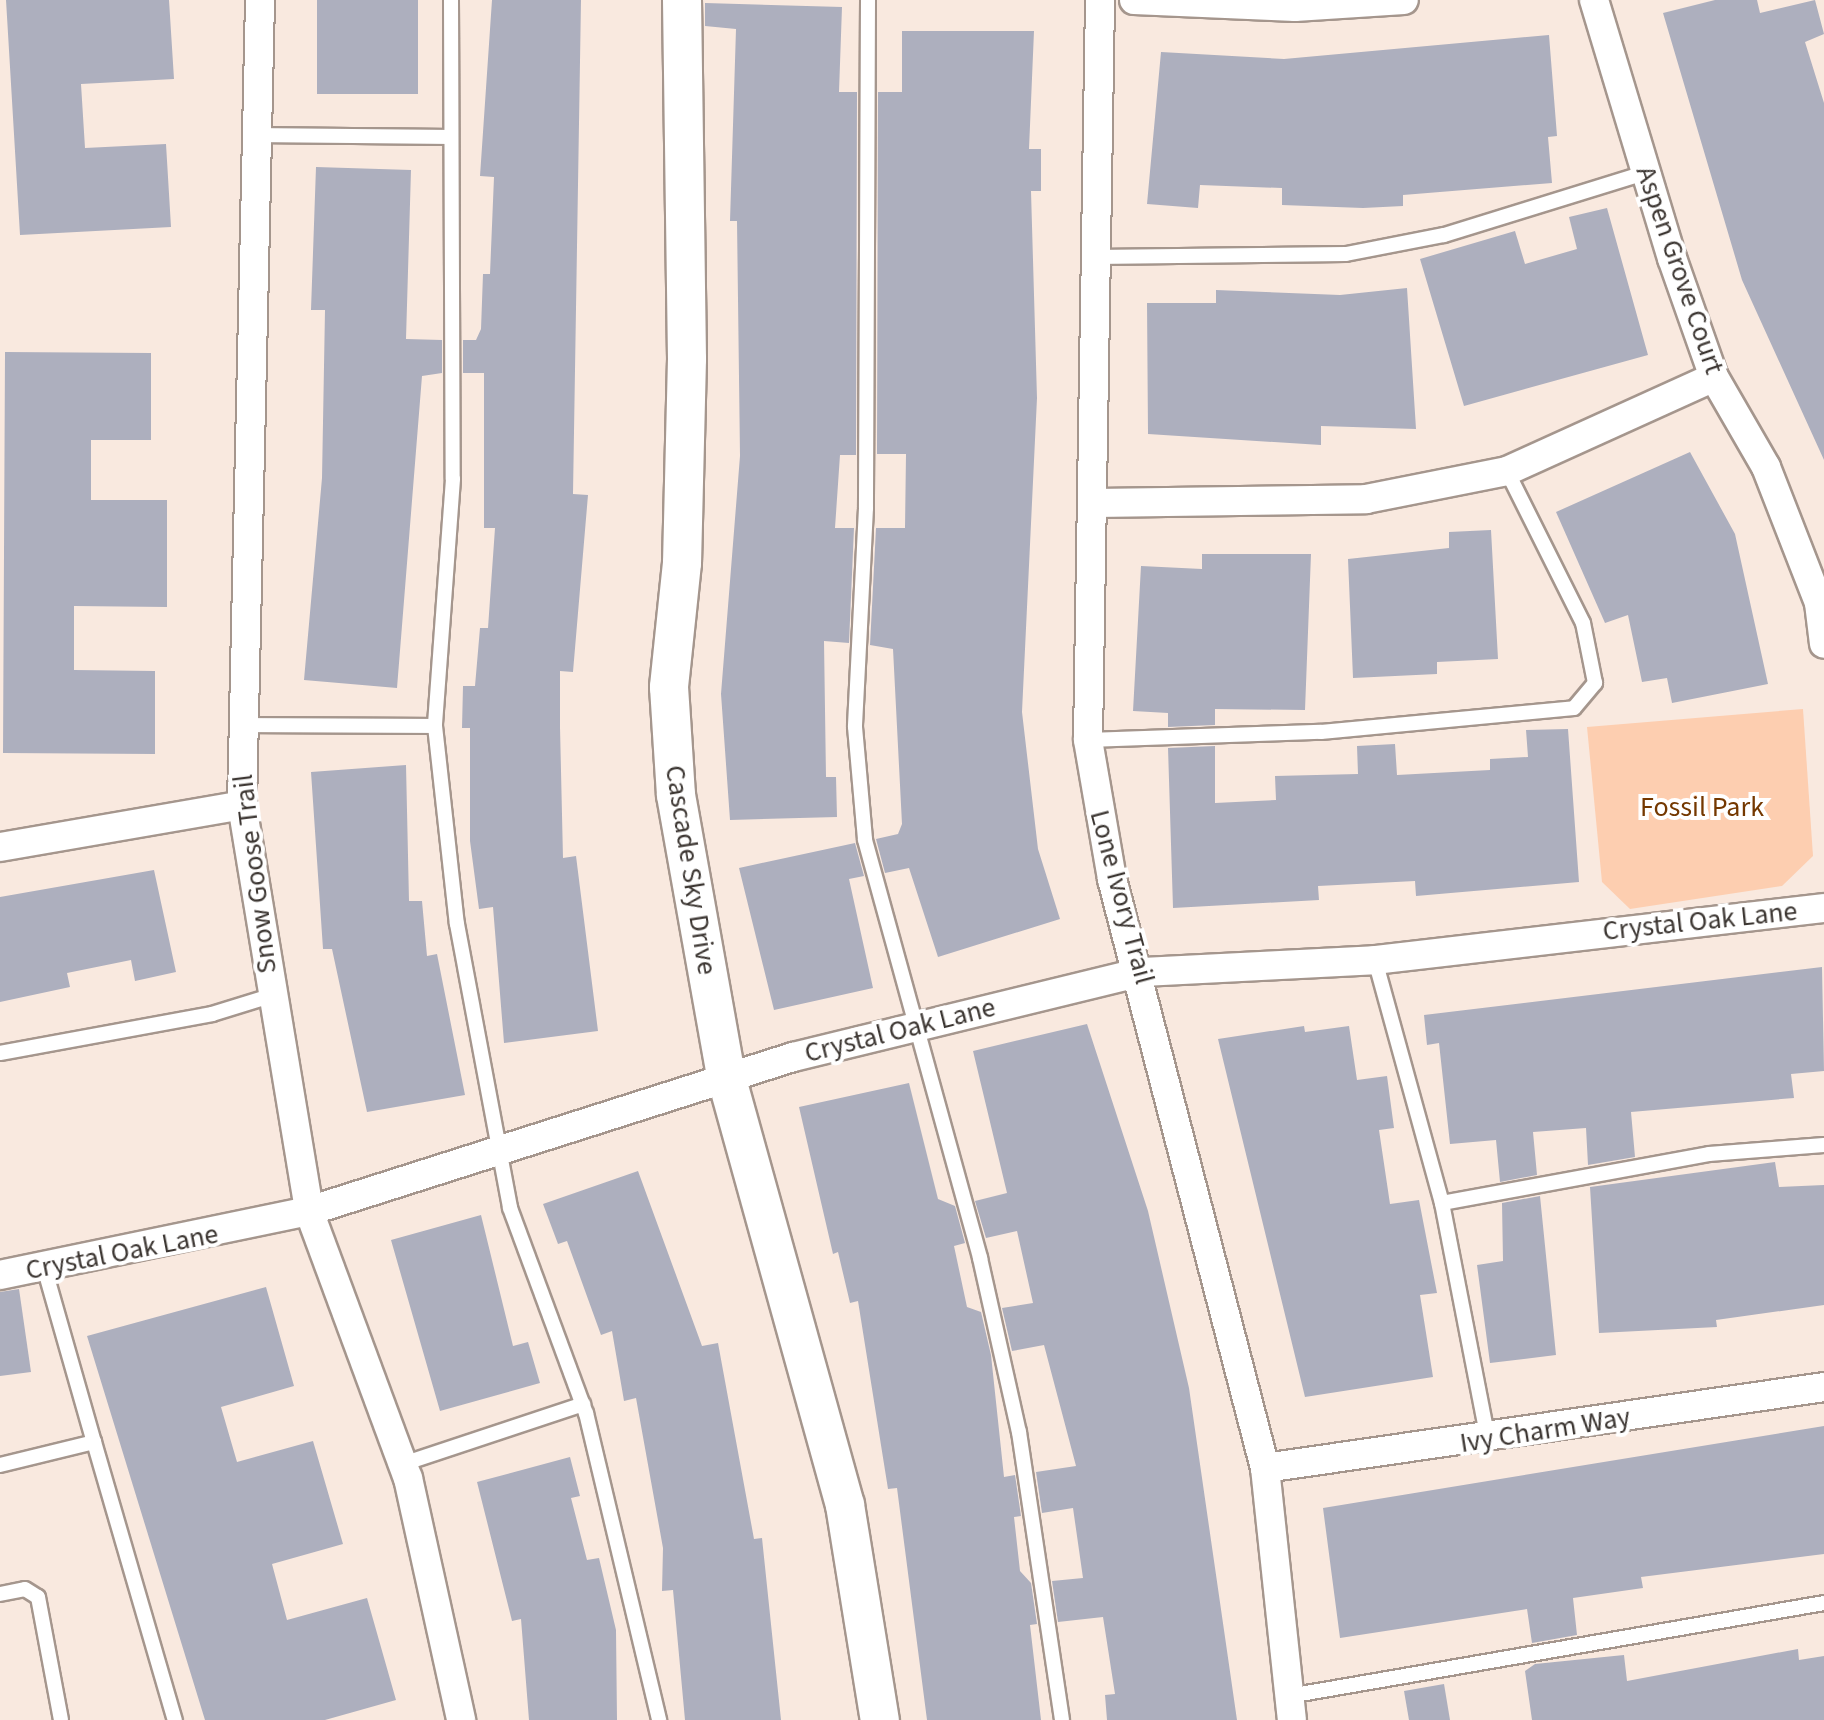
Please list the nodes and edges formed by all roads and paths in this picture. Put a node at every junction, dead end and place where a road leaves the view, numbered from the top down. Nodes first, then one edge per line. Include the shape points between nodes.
1 (260, 0) edge
2 (451, 0) edge
3 (682, 0) edge
4 (868, 0) edge
5 (1100, 0) edge
6 (1134, 0) edge
7 (1404, 0) edge
8 (1594, 0) edge
9 (259, 135) junction
10 (446, 137) junction
11 (1647, 172) junction
12 (1095, 257) junction
13 (1714, 377) junction
14 (1507, 471) junction
15 (1095, 502) junction
16 (1824, 644) edge
17 (240, 725) junction
18 (435, 726) junction
19 (1088, 740) junction
20 (242, 805) junction
21 (0, 847) edge
22 (1824, 908) edge
23 (1374, 960) junction
24 (1142, 972) junction
25 (270, 996) junction
26 (917, 1022) junction
27 (0, 1052) edge
28 (726, 1076) junction
29 (1824, 1145) edge
30 (498, 1146) junction
31 (1442, 1203) junction
32 (308, 1211) junction
33 (44, 1267) junction
34 (0, 1275) edge
35 (1824, 1387) edge
36 (583, 1404) junction
37 (1488, 1440) junction
38 (94, 1442) junction
39 (403, 1464) junction
40 (0, 1465) edge
41 (1265, 1468) junction
42 (0, 1594) edge
43 (1824, 1603) edge
44 (1290, 1708) edge
45 (61, 1720) edge
46 (175, 1720) edge
47 (461, 1720) edge
48 (659, 1720) edge
49 (880, 1720) edge
50 (1062, 1720) edge

1 - 9 street, Snow Goose Trail
2 - 10 lane
3 - 28 street, Cascade Sky Drive via 687,359 682,563 669,687 676,796
4 - 26 lane via 866,508 855,727 865,840 890,952
5 - 12 street, Lone Ivory Trail
6 - 7 street via 1295,8
8 - 11 street, Aspen Grove Court
9 - 10 lane
9 - 17 street, Snow Goose Trail
10 - 18 lane via 452,479
11 - 12 lane via 1444,235 1346,254
11 - 13 street, Aspen Grove Court
12 - 15 street, Lone Ivory Trail
13 - 14 street
13 - 16 street, Aspen Grove Court via 1766,466 1819,603
14 - 15 street via 1366,499
14 - 19 lane via 1583,623 1595,683 1574,708 1379,728
15 - 19 street, Lone Ivory Trail
17 - 18 lane
17 - 20 street, Snow Goose Trail
18 - 30 lane via 457,924
19 - 24 street, Lone Ivory Trail via 1112,879
20 - 21 street
20 - 25 street, Snow Goose Trail
22 - 23 street, Crystal Oak Lane
23 - 24 street, Crystal Oak Lane
23 - 31 lane
24 - 26 street, Crystal Oak Lane
24 - 41 street, Lone Ivory Trail
25 - 27 lane via 212,1014
25 - 32 street, Snow Goose Trail
26 - 28 street, Crystal Oak Lane
26 - 50 lane via 1019,1432
28 - 30 street, Crystal Oak Lane
28 - 49 street, Cascade Sky Drive via 846,1505
29 - 31 lane via 1709,1154
30 - 32 street, Crystal Oak Lane
30 - 36 lane via 510,1208
31 - 37 lane
32 - 33 street, Crystal Oak Lane
32 - 39 street, Snow Goose Trail
33 - 34 street, Crystal Oak Lane
33 - 38 lane
35 - 37 street, Ivy Charm Way
36 - 39 lane
36 - 48 lane via 629,1568
37 - 41 street, Ivy Charm Way
38 - 40 lane
38 - 46 lane
39 - 47 street, Snow Goose Trail
41 - 44 street, Lone Ivory Trail
42 - 45 lane via 24,1589 38,1596
43 - 44 lane

